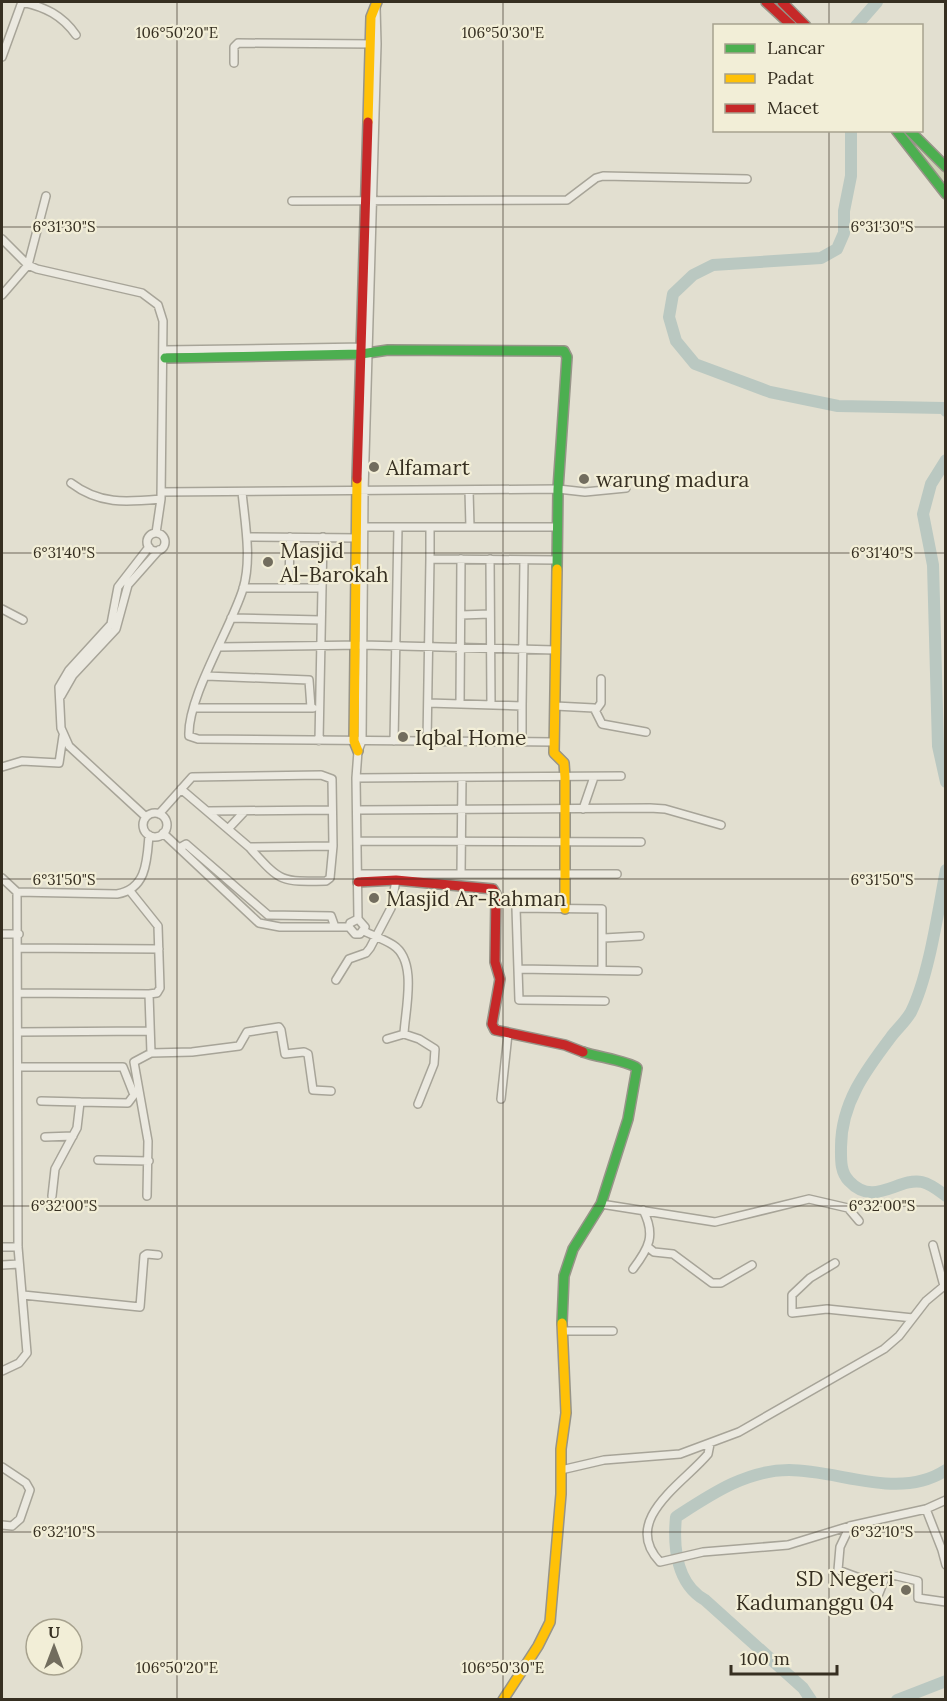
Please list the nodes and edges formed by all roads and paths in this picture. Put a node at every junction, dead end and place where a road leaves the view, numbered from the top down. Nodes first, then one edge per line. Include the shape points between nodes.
1 (22, 2) edge
2 (766, 2) edge
3 (782, 2) edge
4 (377, 4) edge
5 (790, 24) edge
6 (804, 24) edge
7 (76, 35) dead end
8 (374, 44) junction
9 (2, 57) edge
10 (234, 63) dead end
11 (897, 132) edge
12 (911, 132) edge
13 (945, 167) edge
14 (747, 179) dead end
15 (945, 194) edge
16 (46, 196) dead end
17 (292, 201) dead end
18 (370, 201) junction
19 (2, 239) edge
20 (27, 265) junction
21 (2, 295) edge
22 (365, 350) junction
23 (165, 354) junction
24 (71, 483) dead end
25 (626, 488) dead end
26 (558, 489) junction
27 (469, 490) junction
28 (242, 492) junction
29 (361, 492) junction
30 (161, 495) junction
31 (361, 527) junction
32 (398, 527) junction
33 (430, 527) junction
34 (470, 527) junction
35 (557, 527) junction
36 (156, 533) junction
37 (247, 537) junction
38 (290, 537) junction
39 (323, 537) junction
40 (360, 538) junction
41 (149, 547) junction
42 (159, 550) junction
43 (430, 559) junction
44 (460, 559) junction
45 (490, 559) junction
46 (524, 560) junction
47 (556, 560) junction
48 (243, 588) junction
49 (289, 588) junction
50 (321, 588) junction
51 (2, 609) edge
52 (490, 614) junction
53 (460, 615) junction
54 (231, 618) junction
55 (23, 620) dead end
56 (321, 620) junction
57 (358, 646) junction
58 (397, 646) junction
59 (219, 647) junction
60 (320, 647) junction
61 (429, 647) junction
62 (460, 648) junction
63 (490, 648) junction
64 (524, 649) junction
65 (555, 650) junction
66 (206, 676) junction
67 (600, 679) dead end
68 (61, 698) junction
69 (428, 703) junction
70 (460, 704) junction
71 (491, 705) junction
72 (522, 706) junction
73 (555, 706) junction
74 (194, 708) junction
75 (315, 708) junction
76 (596, 710) junction
77 (646, 732) dead end
78 (63, 733) junction
79 (319, 741) junction
80 (358, 741) junction
81 (394, 741) junction
82 (427, 742) junction
83 (522, 742) junction
84 (554, 742) junction
85 (358, 752) joint
86 (2, 767) edge
87 (621, 776) dead end
88 (565, 777) junction
89 (594, 777) junction
90 (356, 778) junction
91 (462, 778) junction
92 (181, 789) junction
93 (583, 809) junction
94 (332, 810) junction
95 (357, 810) junction
96 (462, 810) junction
97 (564, 810) junction
98 (208, 811) junction
99 (244, 812) junction
100 (159, 814) junction
101 (146, 817) junction
102 (721, 825) dead end
103 (228, 829) junction
104 (163, 833) junction
105 (148, 835) junction
106 (565, 840) junction
107 (357, 841) junction
108 (462, 842) junction
109 (641, 842) dead end
110 (333, 846) junction
111 (249, 847) junction
112 (179, 848) junction
113 (214, 868) junction
114 (461, 874) junction
115 (565, 874) junction
116 (617, 874) dead end
117 (208, 875) junction
118 (2, 878) edge
119 (358, 878) junction
120 (396, 880) junction
121 (17, 891) junction
122 (130, 891) junction
123 (240, 892) junction
124 (234, 900) junction
125 (565, 909) junction
126 (280, 915) junction
127 (358, 919) junction
128 (280, 927) junction
129 (335, 927) junction
130 (349, 927) junction
131 (364, 930) junction
132 (2, 934) edge
133 (19, 934) junction
134 (640, 936) dead end
135 (376, 938) junction
136 (604, 938) junction
137 (19, 948) junction
138 (159, 949) junction
139 (518, 969) junction
140 (602, 969) junction
141 (638, 971) dead end
142 (336, 980) dead end
143 (19, 993) junction
144 (148, 994) junction
145 (605, 1001) dead end
146 (149, 1031) junction
147 (19, 1032) junction
148 (404, 1034) junction
149 (508, 1034) junction
150 (387, 1039) dead end
151 (151, 1053) junction
152 (18, 1067) junction
153 (331, 1091) dead end
154 (501, 1099) dead end
155 (41, 1101) dead end
156 (80, 1102) junction
157 (418, 1104) dead end
158 (72, 1136) junction
159 (45, 1137) dead end
160 (98, 1160) dead end
161 (149, 1161) junction
162 (52, 1196) dead end
163 (147, 1196) dead end
164 (602, 1204) junction
165 (643, 1210) junction
166 (860, 1221) dead end
167 (933, 1245) dead end
168 (18, 1247) junction
169 (2, 1248) edge
170 (649, 1248) junction
171 (158, 1255) dead end
172 (835, 1263) dead end
173 (19, 1264) junction
174 (2, 1265) edge
175 (752, 1265) dead end
176 (633, 1269) dead end
177 (23, 1294) junction
178 (913, 1318) junction
179 (562, 1331) junction
180 (613, 1331) dead end
181 (2, 1371) edge
182 (710, 1443) junction
183 (2, 1467) edge
184 (561, 1470) junction
185 (945, 1500) edge
186 (926, 1509) junction
187 (2, 1525) edge
188 (850, 1526) junction
189 (944, 1551) edge
190 (945, 1565) edge
191 (879, 1592) junction
192 (876, 1601) dead end
193 (945, 1602) edge
194 (502, 1700) edge

1 - 7 street via 46,8 67,22
1 - 9 street
2 - 5 street
3 - 6 street
4 - 8 street via 371,17
8 - 10 street via 238,43 234,47
8 - 18 street
11 - 15 street
12 - 13 street
14 - 18 street via 603,176 567,200
16 - 20 street
17 - 18 street
18 - 22 street
19 - 20 street
20 - 21 street
20 - 23 street via 149,296 161,310
22 - 23 street
22 - 26 street via 564,351 567,357
22 - 29 street
23 - 30 street
24 - 30 street via 106,501
25 - 26 street via 585,492
26 - 27 street
26 - 35 street
27 - 29 street
27 - 34 street
28 - 29 street
28 - 30 street
28 - 37 street
29 - 31 street
30 - 36 street
31 - 32 street
31 - 40 street
32 - 33 street
32 - 58 street
33 - 34 street
33 - 43 street
34 - 35 street
35 - 47 street
36 - 41 street via 149,536
36 - 42 street via 164,541
37 - 38 street
37 - 48 street
38 - 39 street
38 - 49 street
39 - 40 street
39 - 50 street
40 - 57 street
41 - 42 street
41 - 68 street via 118,587 111,624 60,682
42 - 68 street via 128,585 116,629 68,680
43 - 44 street
43 - 61 street
44 - 45 street
44 - 53 street
45 - 46 street
45 - 52 street
46 - 47 street
46 - 64 street
47 - 65 street
48 - 49 street
48 - 54 street
49 - 50 street
50 - 56 street
51 - 55 street
52 - 53 street
52 - 63 street
53 - 62 street
54 - 56 street
54 - 59 street
56 - 60 street
57 - 58 street
57 - 60 street
57 - 80 street
58 - 61 street
58 - 81 street
59 - 60 street
59 - 66 street
60 - 75 street
61 - 62 street
61 - 69 street
62 - 63 street
62 - 70 street
63 - 64 street
63 - 71 street
64 - 65 street
64 - 72 street
65 - 73 street
66 - 74 street
66 - 75 street via 309,680
67 - 76 street via 601,703
68 - 78 street
69 - 70 street
69 - 82 street
70 - 71 street
71 - 72 street
72 - 83 street
73 - 76 street
73 - 84 street
74 - 75 street
74 - 79 street via 191,738
75 - 79 street
76 - 77 street via 602,724
78 - 86 street via 59,763 22,761
78 - 101 street via 69,746
79 - 80 street
80 - 81 street
80 - 85 street
81 - 82 street
82 - 83 street
83 - 84 street
84 - 88 street via 555,755 564,763
85 - 90 street
87 - 89 street
88 - 89 street
88 - 91 street
88 - 97 street
89 - 93 street
90 - 91 street
90 - 95 street
91 - 96 street
92 - 94 street via 192,777 321,774 332,779
92 - 98 street
92 - 100 street
93 - 97 street
93 - 102 street via 665,809
94 - 99 street
94 - 110 street
95 - 96 street
95 - 107 street
96 - 97 street
96 - 108 street
97 - 106 street
98 - 99 street
98 - 103 street
99 - 103 street
100 - 101 street
100 - 104 street via 165,820
101 - 105 street via 143,826
103 - 111 street
104 - 105 street
104 - 112 street
105 - 122 street via 147,864
106 - 108 street
106 - 109 street
106 - 115 street
107 - 108 street
107 - 119 street
108 - 114 street
110 - 111 street
110 - 111 street via 330,878 286,882 275,876
112 - 113 street via 186,844
112 - 117 street
113 - 117 street
113 - 123 street
114 - 115 street
114 - 119 street
115 - 116 street
115 - 125 street
117 - 124 street
118 - 121 street
119 - 120 street
119 - 127 street
120 - 135 street via 391,908
120 - 149 street via 496,891 495,962 500,979 492,1024 495,1030
121 - 122 street
121 - 133 street
122 - 138 street via 157,923
123 - 124 street
123 - 126 street via 265,914
124 - 128 street via 259,923
125 - 136 street via 602,909
125 - 139 street via 512,908
126 - 128 street
126 - 129 street via 332,916
127 - 130 street via 350,922
127 - 131 street via 364,923
128 - 129 street
129 - 130 street
130 - 131 street via 355,934
131 - 135 street
132 - 133 street
133 - 137 street
134 - 136 street
135 - 142 street via 366,953 349,959
135 - 148 street via 394,945 406,964
136 - 140 street
137 - 138 street
137 - 143 street
138 - 144 street via 160,988 157,993
139 - 140 street
139 - 145 street via 519,1000
140 - 141 street
143 - 144 street
143 - 147 street
144 - 146 street
146 - 147 street
146 - 151 street
147 - 152 street
148 - 150 street
148 - 157 street via 435,1049 434,1064
149 - 154 street
149 - 164 street via 565,1045 637,1068 627,1119
151 - 153 street via 238,1046 247,1032 279,1027 285,1054 307,1053 314,1091
151 - 161 street via 134,1062 146,1117
152 - 156 street via 125,1069 134,1095 132,1101
152 - 168 street
155 - 156 street
156 - 158 street via 79,1120
158 - 159 street
158 - 162 street via 56,1169
160 - 161 street
161 - 163 street
164 - 165 street
164 - 179 street via 579,1237 566,1267
165 - 166 street via 715,1222 809,1199 848,1208
165 - 170 street via 651,1229
167 - 178 street via 944,1286
168 - 169 street
168 - 173 street
170 - 175 street via 673,1254 712,1283 721,1283
170 - 176 street
171 - 177 street via 144,1256 140,1306
172 - 178 street via 792,1295 792,1313 827,1309
173 - 174 street
173 - 177 street
177 - 181 street via 27,1353 23,1360
178 - 182 street via 899,1336 862,1363 739,1432
179 - 180 street
179 - 184 street via 566,1413
182 - 184 street via 668,1456 604,1460
182 - 188 street via 708,1454 648,1519 650,1548 658,1561 788,1545
183 - 187 street via 30,1490 20,1519 12,1526
184 - 194 street via 550,1622
185 - 186 street
186 - 188 street
186 - 189 street
188 - 191 street via 840,1547 838,1570 865,1580
189 - 190 street
191 - 192 street
191 - 193 street via 885,1578 893,1575 918,1581 918,1598

